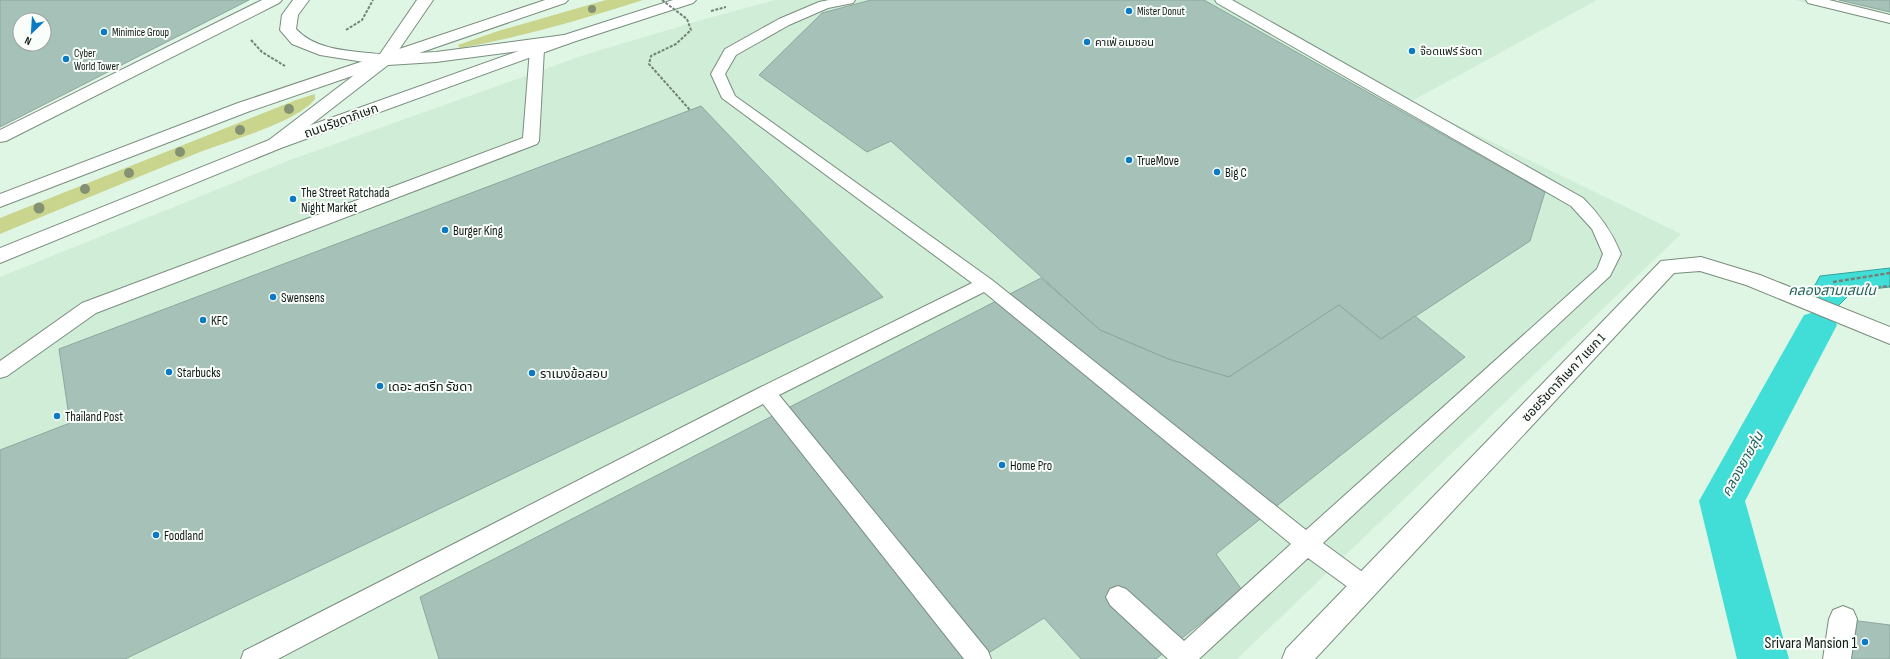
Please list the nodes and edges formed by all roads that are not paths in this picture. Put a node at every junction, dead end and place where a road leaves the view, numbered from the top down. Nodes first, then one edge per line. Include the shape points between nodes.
1 (274, 0) edge
2 (300, 0) edge
3 (425, 0) edge
4 (560, 0) edge
5 (688, 0) edge
6 (848, 0) edge
7 (1222, 0) edge
8 (1813, 0) edge
9 (1890, 19) edge
10 (564, 40) junction
11 (537, 49) junction
12 (384, 60) junction
13 (0, 137) edge
14 (275, 144) junction
15 (0, 201) edge
16 (0, 256) edge
17 (986, 284) junction
18 (1890, 336) edge
19 (0, 371) edge
20 (766, 393) junction
21 (1307, 544) junction
22 (1364, 586) junction
23 (1118, 598) dead end
24 (1843, 619) dead end
25 (1182, 658) edge
26 (253, 659) edge
27 (979, 659) edge
28 (1296, 659) edge
29 (1837, 659) edge

1 - 13 street
2 - 12 street via 290,15 288,30 298,41 326,52
3 - 12 street
4 - 12 street
5 - 10 street, ถนนรัชดาภิเษก
6 - 17 lane via 824,5 784,22 730,52 718,74 729,98
7 - 21 lane via 1577,202 1605,235 1612,254 1604,272
8 - 9 lane
10 - 11 street, ถนนรัชดาภิเษก
10 - 12 street via 436,57
11 - 14 street, ถนนรัชดาภิเษก
11 - 19 lane via 531,141 89,308
12 - 14 street
12 - 15 street via 244,107
14 - 16 street, ถนนรัชดาภิเษก
17 - 20 lane
17 - 21 lane
18 - 22 street, ซอยรัชดาภิเษก 7 แยก 1 via 1753,280 1701,264 1668,266
20 - 26 lane
20 - 27 lane
21 - 22 lane
21 - 25 lane
22 - 28 street, ซอยรัชดาภิเษก 7 แยก 1
23 - 25 lane
24 - 29 street

